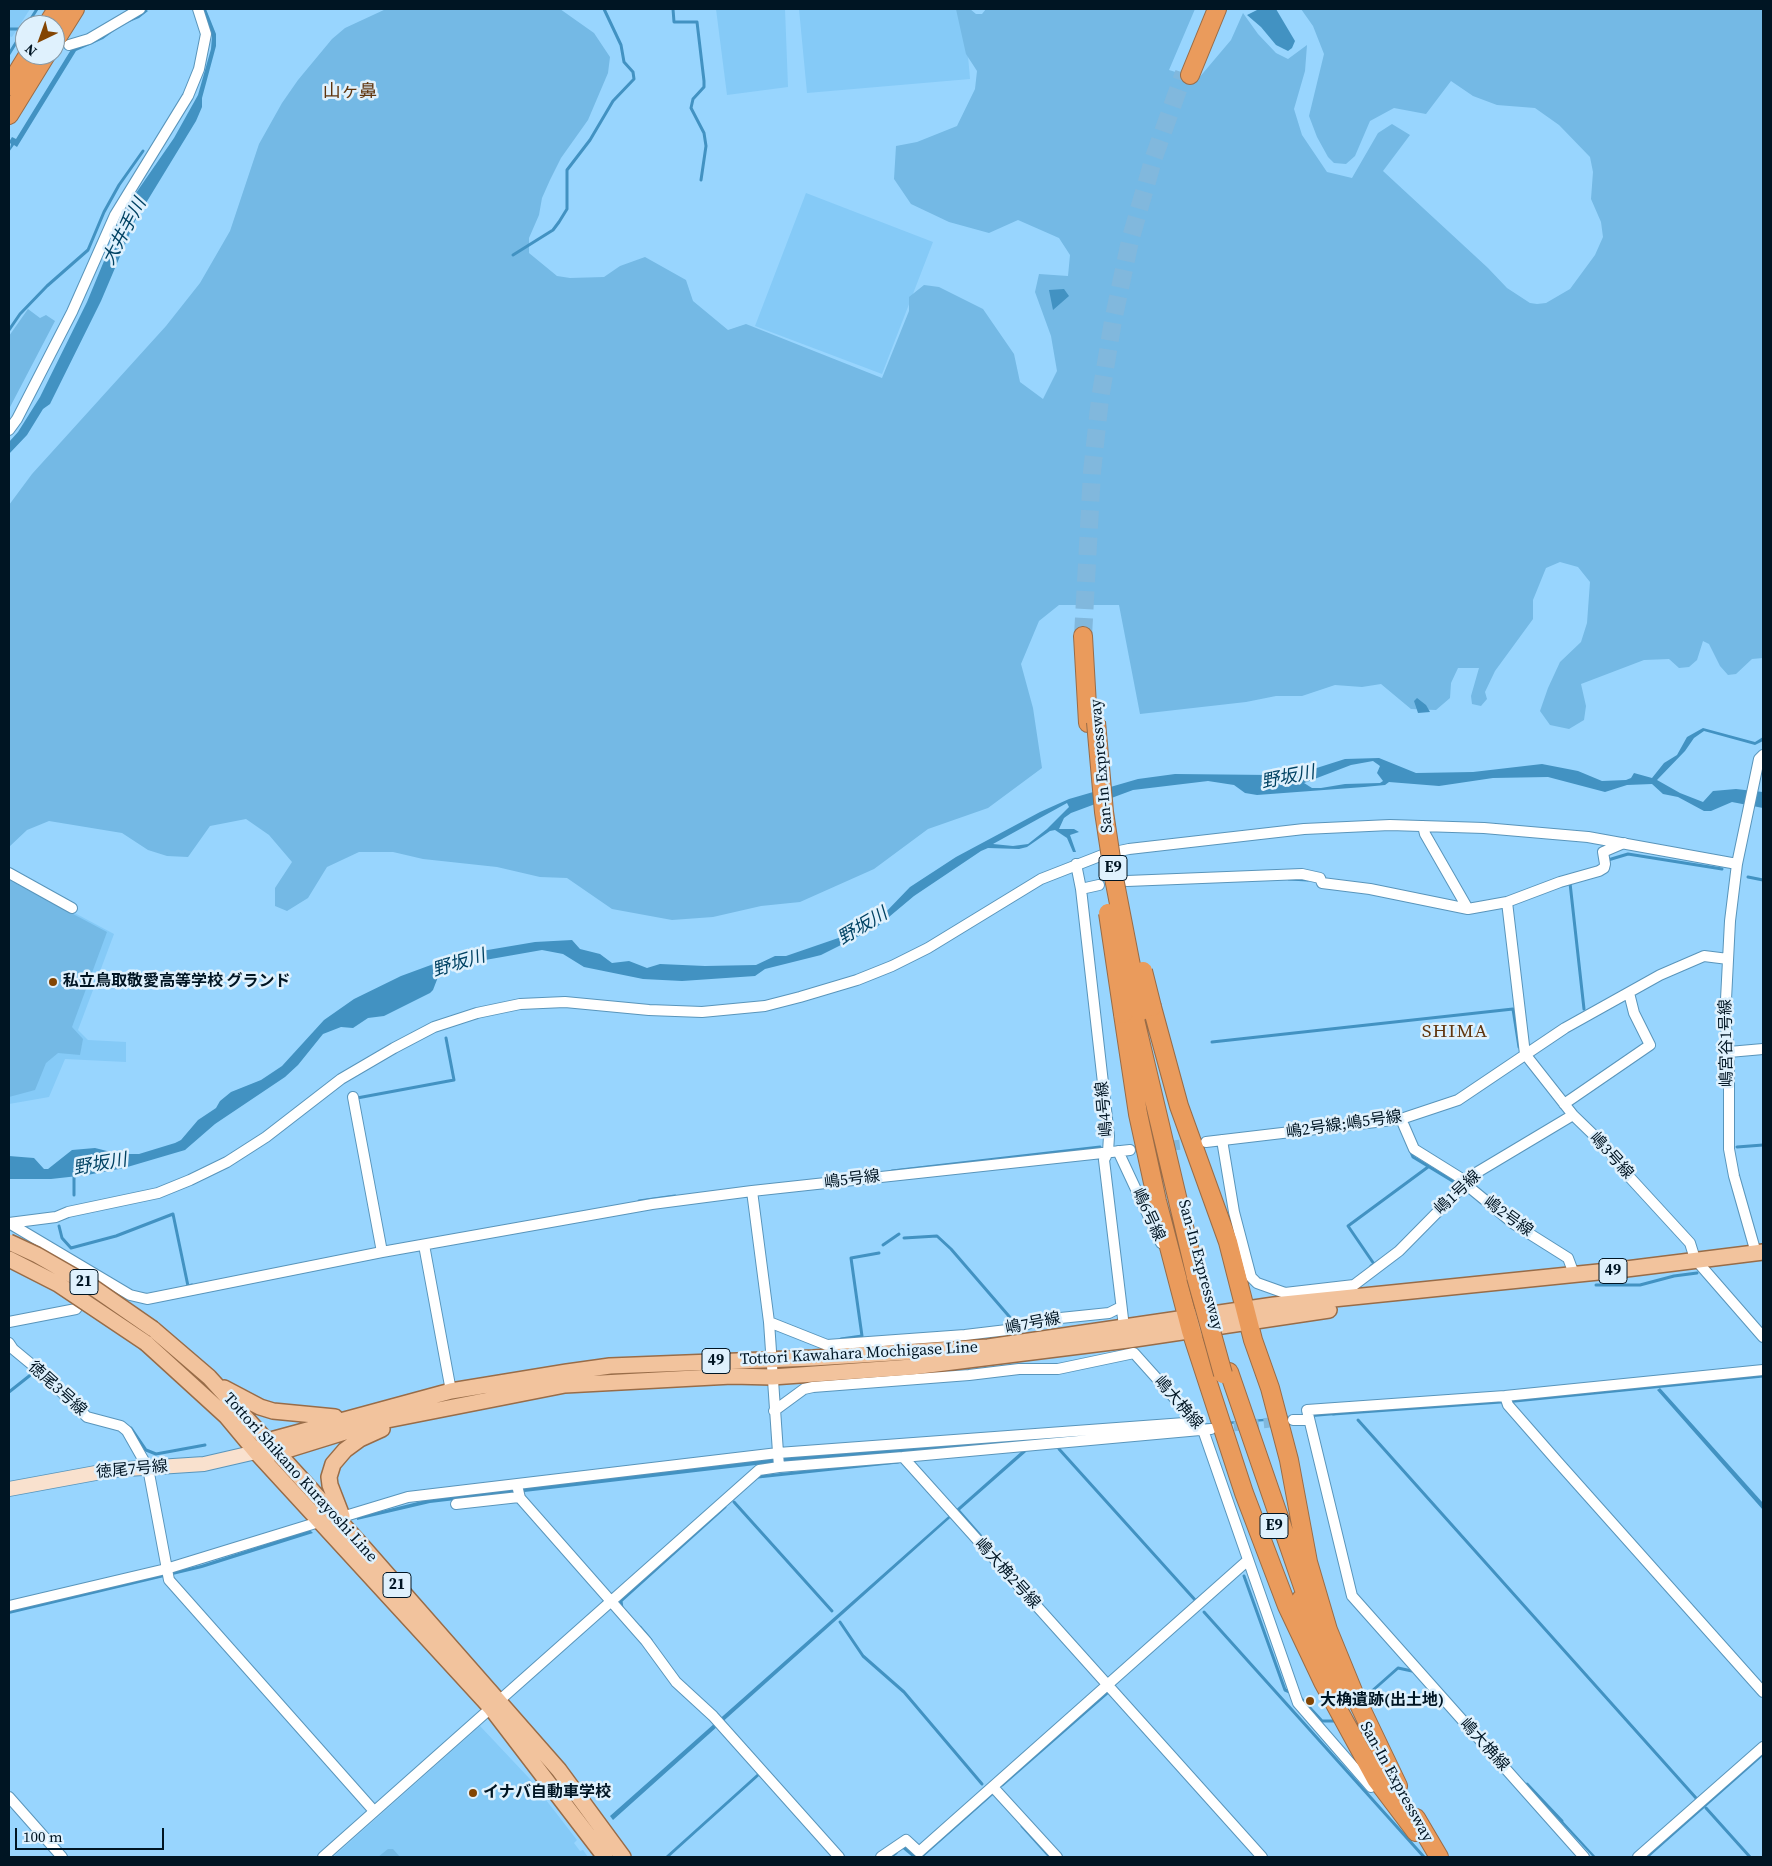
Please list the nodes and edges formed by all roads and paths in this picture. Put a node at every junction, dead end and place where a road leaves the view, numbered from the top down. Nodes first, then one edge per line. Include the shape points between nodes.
1 (75, 9) edge
2 (140, 9) edge
3 (198, 9) edge
4 (1210, 15) edge
5 (65, 35) edge
6 (65, 43) edge
7 (22, 65) edge
8 (40, 65) edge
9 (1187, 74) tunnel mouth
10 (9, 86) edge
11 (9, 115) edge
12 (9, 430) edge
13 (1088, 635) tunnel mouth
14 (1763, 756) edge
15 (1099, 786) junction
16 (1423, 826) junction
17 (1624, 843) junction
18 (1076, 864) junction
19 (1737, 864) junction
20 (9, 873) edge
21 (1128, 881) dead end
22 (1099, 885) dead end
23 (1081, 890) junction
24 (1507, 902) junction
25 (72, 908) dead end
26 (1468, 909) junction
27 (1728, 959) junction
28 (1629, 993) junction
29 (1137, 1012) junction
30 (1763, 1048) edge
31 (1729, 1052) junction
32 (1525, 1054) junction
33 (353, 1096) dead end
34 (1564, 1104) junction
35 (1573, 1115) junction
36 (1401, 1119) junction
37 (1222, 1140) junction
38 (1206, 1142) tunnel mouth
39 (1130, 1150) tunnel mouth
40 (1113, 1151) junction
41 (1467, 1182) junction
42 (752, 1191) junction
43 (9, 1223) edge
44 (9, 1242) edge
45 (424, 1245) junction
46 (382, 1252) junction
47 (1760, 1253) edge
48 (9, 1259) edge
49 (1695, 1259) junction
50 (1574, 1274) junction
51 (98, 1275) junction
52 (1179, 1280) junction
53 (1353, 1296) junction
54 (1121, 1307) junction
55 (1247, 1315) junction
56 (9, 1322) edge
57 (769, 1322) junction
58 (1189, 1324) junction
59 (1763, 1337) edge
60 (1128, 1340) junction
61 (9, 1342) edge
62 (772, 1369) junction
63 (1763, 1370) edge
64 (209, 1377) junction
65 (451, 1391) junction
66 (1505, 1396) junction
67 (420, 1412) junction
68 (774, 1412) junction
69 (1308, 1415) junction
70 (353, 1417) junction
71 (1293, 1420) tunnel mouth
72 (1204, 1427) junction
73 (272, 1447) junction
74 (256, 1452) junction
75 (778, 1453) junction
76 (904, 1457) junction
77 (779, 1467) junction
78 (148, 1468) junction
79 (517, 1485) junction
80 (9, 1489) edge
81 (519, 1497) junction
82 (456, 1504) dead end
83 (319, 1522) junction
84 (345, 1523) junction
85 (1247, 1560) junction
86 (166, 1569) junction
87 (611, 1602) junction
88 (9, 1606) edge
89 (1334, 1675) junction
90 (1108, 1685) junction
91 (1763, 1692) edge
92 (495, 1704) junction
93 (1763, 1747) edge
94 (993, 1787) junction
95 (1371, 1787) dead end
96 (9, 1797) edge
97 (374, 1811) junction
98 (62, 1857) edge
99 (323, 1857) edge
100 (605, 1857) edge
101 (623, 1857) edge
102 (839, 1857) edge
103 (881, 1857) edge
104 (1057, 1857) edge
105 (1262, 1857) edge
106 (1432, 1857) edge
107 (1439, 1857) edge
108 (1584, 1857) edge
109 (1638, 1857) edge

1 - 5 highway
2 - 6 street via 89,39
3 - 12 street via 206,34 199,69 188,96 115,215 72,312
4 - 9 highway
7 - 10 highway
8 - 11 highway
13 - 15 highway, San-In Expressway, bridge
14 - 19 street, 嶋宮谷1号線
15 - 29 highway, bridge via 1132,929
15 - 29 highway, bridge via 1096,831
16 - 17 street via 1484,828
16 - 18 street via 1314,829 1211,838 1129,849
16 - 26 street
17 - 19 street
17 - 24 street via 1603,852 1604,868 1599,871
18 - 23 street, 嶋4号線
18 - 43 street via 1041,879 928,948 892,966 857,980 765,1006 702,1012 649,1010 598,1003 520,1004 434,1027 341,1080 266,1137 227,1162 190,1180 158,1193 56,1217
19 - 27 street, 嶋宮谷1号線
20 - 25 street
21 - 26 street via 1302,874 1320,878 1322,883
22 - 23 street
23 - 40 street, 嶋4号線
24 - 26 street
24 - 32 street
27 - 28 street, 嶋2号線;嶋5号線 via 1704,956 1690,960
27 - 31 street, 嶋宮谷1号線 via 1725,1019
28 - 32 street, 嶋2号線;嶋5号線 via 1589,1013
28 - 34 street via 1634,1013 1650,1045
29 - 52 highway via 1138,1114
29 - 55 highway via 1228,1242
29 - 89 highway, San-In Expressway / E9, bridge via 1199,1276 1226,1373 1288,1565
30 - 31 street
31 - 47 street, 嶋宮谷1号線 via 1729,1149 1734,1176
32 - 34 street, 嶋3号線
32 - 36 street, 嶋2号線;嶋5号線 via 1458,1100
33 - 46 street
34 - 35 street, 嶋3号線
35 - 41 street, 嶋1号線 via 1476,1173
35 - 49 street, 嶋3号線 via 1606,1147 1690,1243
36 - 37 street, 嶋2号線;嶋5号線
36 - 41 street, 嶋2号線 via 1414,1149
37 - 38 street, 嶋2号線;嶋5号線
37 - 53 street via 1234,1212 1251,1276 1257,1283 1285,1292
39 - 40 street, 嶋5号線
40 - 42 street, 嶋5号線
40 - 52 street, 嶋6号線
40 - 54 street, 嶋4号線 via 1104,1160
41 - 50 street, 嶋2号線 via 1504,1216 1568,1258
41 - 53 street, 嶋1号線
42 - 45 street, 嶋5号線 via 652,1204
42 - 57 street
43 - 51 street, 嶋5号線
44 - 64 main road, Tottori Shikano Kurayoshi Line / 21, bridge via 92,1286 153,1329
45 - 46 street, 嶋5号線
45 - 65 street
46 - 51 street, 嶋5号線 via 147,1299 130,1295
47 - 49 main road, Tottori Kawahara Mochigase Line / 49
48 - 74 main road, Tottori Shikano Kurayoshi Line / 21, bridge via 58,1284 146,1343 224,1414
49 - 50 main road, Tottori Kawahara Mochigase Line / 49
49 - 59 street, 嶋3号線
50 - 53 main road, Tottori Kawahara Mochigase Line / 49 via 1470,1286 1437,1294
51 - 56 street via 76,1309
52 - 58 highway
53 - 55 main road, Tottori Kawahara Mochigase Line / 49
54 - 57 street, 嶋7号線 via 1109,1313 1041,1320 1008,1330 827,1345
54 - 60 street, 嶋4号線
55 - 58 main road, Tottori Kawahara Mochigase Line / 49
55 - 89 highway via 1289,1460 1308,1562 1328,1630
57 - 62 street
58 - 60 main road, Tottori Kawahara Mochigase Line / 49
58 - 89 highway via 1222,1433 1291,1614
60 - 62 main road, Tottori Kawahara Mochigase Line / 49 via 912,1367
60 - 68 street via 1058,1369 1019,1369 813,1387
60 - 72 street, 嶋大桷線
61 - 78 street, 徳尾3号線 via 80,1411 94,1420 121,1426 127,1431
62 - 65 main road, Tottori Kawahara Mochigase Line / 49 via 610,1366
62 - 67 main road, Tottori Kawahara Mochigase Line / 49 via 732,1376 565,1384
62 - 68 street
63 - 66 street
64 - 70 main road via 239,1397 267,1409 319,1417
64 - 73 main road, Tottori Shikano Kurayoshi Line / 21
65 - 70 main road, Tottori Kawahara Mochigase Line / 49
66 - 69 street
66 - 91 street via 1508,1405 1544,1447
67 - 73 main road, Tottori Kawahara Mochigase Line / 49
67 - 84 main road via 360,1439 337,1457 329,1477
68 - 75 street
69 - 71 street
69 - 108 street, 嶋大桷線 via 1352,1596
70 - 73 main road, Tottori Kawahara Mochigase Line / 49
72 - 75 street
72 - 76 street
72 - 85 street, 嶋大桷線
73 - 74 main road, Tottori Kawahara Mochigase Line / 49
73 - 84 main road, Tottori Shikano Kurayoshi Line / 21
74 - 78 street, 徳尾7号線 via 204,1464
74 - 83 main road, Tottori Shikano Kurayoshi Line / 21
75 - 77 street
75 - 79 street
76 - 77 street
76 - 90 street, 嶋大桷2号線
77 - 87 street via 759,1470
78 - 80 street, 徳尾7号線 via 112,1470
78 - 86 street, 徳尾3号線
79 - 81 street
79 - 84 street via 408,1497
81 - 82 street
81 - 87 street
83 - 86 street
83 - 92 main road, Tottori Shikano Kurayoshi Line / 21
84 - 92 main road, Tottori Shikano Kurayoshi Line / 21
85 - 90 street
85 - 95 street, 嶋大桷線 via 1298,1703
86 - 88 street
86 - 97 street, 徳尾3号線 via 174,1586
87 - 92 street
87 - 102 street via 646,1641 680,1688 713,1716
89 - 106 highway, San-In Expressway via 1376,1779
89 - 107 highway, San-In Expressway
90 - 94 street
90 - 105 street, 嶋大桷2号線
92 - 97 street
92 - 100 main road, Tottori Shikano Kurayoshi Line / 21
92 - 101 main road, Tottori Shikano Kurayoshi Line / 21 via 559,1770
93 - 109 street
94 - 103 street via 919,1852 906,1840
94 - 104 street
96 - 98 street
97 - 99 street

